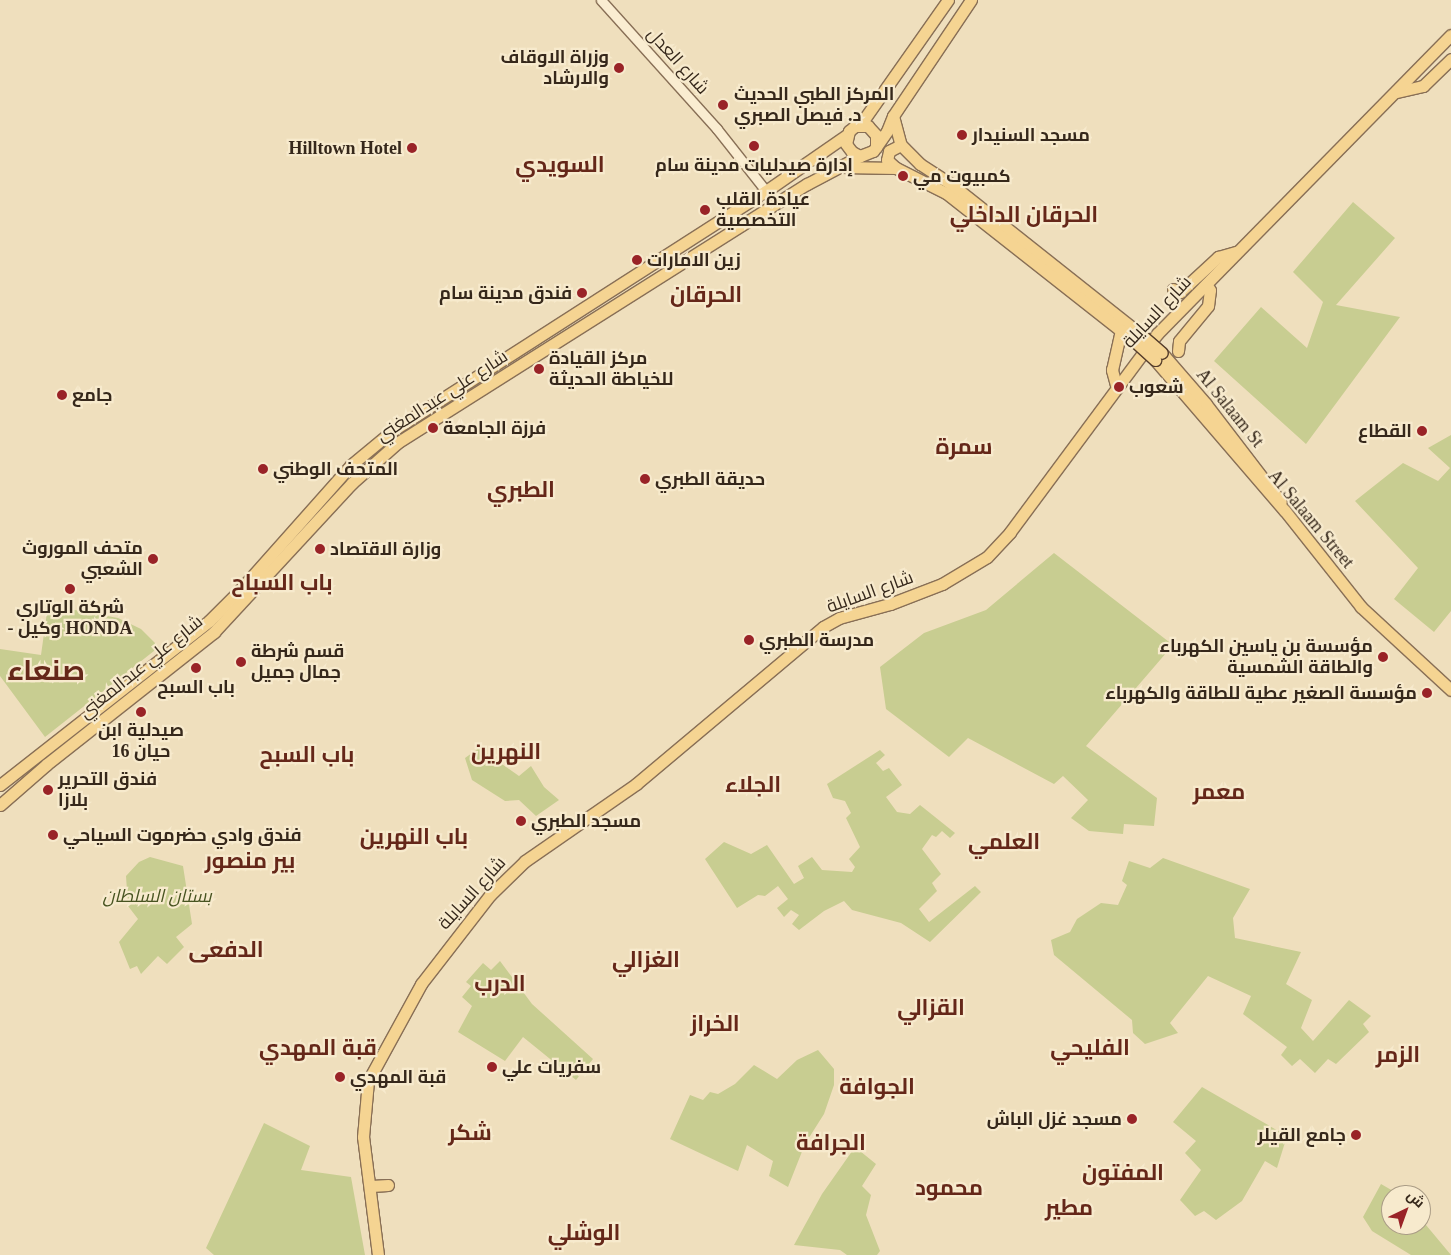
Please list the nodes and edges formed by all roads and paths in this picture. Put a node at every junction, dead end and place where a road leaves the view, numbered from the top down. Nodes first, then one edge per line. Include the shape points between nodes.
1 (602, 0) edge
2 (948, 0) edge
3 (971, 0) edge
4 (1451, 35) edge
5 (1451, 59) edge
6 (1397, 92) junction
7 (893, 116) junction
8 (860, 124) junction
9 (847, 135) junction
10 (901, 145) junction
11 (876, 147) junction
12 (860, 156) junction
13 (838, 168) junction
14 (896, 168) junction
15 (766, 191) junction
16 (1236, 252) junction
17 (1206, 284) junction
18 (1173, 289) dead end
19 (1121, 330) junction
20 (1136, 336) junction
21 (1178, 351) dead end
22 (1116, 385) junction
23 (392, 431) junction
24 (398, 443) junction
25 (1285, 511) joint
26 (1451, 690) edge
27 (0, 785) edge
28 (0, 805) edge
29 (388, 1184) dead end
30 (371, 1186) junction
31 (378, 1255) edge

1 - 15 street, شارع العدل via 717,129
2 - 8 main road
3 - 7 main road
4 - 6 main road, شارع السايلة
5 - 6 main road via 1424,86
6 - 16 main road, شارع السايلة
7 - 10 main road
7 - 11 main road
8 - 9 main road
8 - 11 main road via 874,131
9 - 12 main road via 848,148
9 - 15 main road, شارع علي عبدالمغني
10 - 14 main road via 889,151 887,160
10 - 20 main road via 920,164 951,184
11 - 12 main road via 869,154
12 - 13 main road, شارع علي عبدالمغني
13 - 14 main road
13 - 24 main road, شارع علي عبدالمغني
14 - 19 main road via 946,193
15 - 23 main road, شارع علي عبدالمغني
16 - 17 main road, شارع السايلة
16 - 18 main road via 1218,257 1180,292
17 - 21 main road via 1210,290 1208,306 1179,341
17 - 22 main road, شارع السايلة via 1157,334
19 - 20 main road
19 - 22 main road via 1112,370
20 - 25 main road, Al Salaam St, bridge via 1159,356 1279,496
22 - 30 main road, شارع السايلة via 1010,532 987,557 942,584 890,604 839,618 823,628 636,784 525,861 490,894 421,984 368,1081 363,1137
23 - 24 main road
23 - 27 main road, شارع علي عبدالمغني via 351,465 240,590 208,621
24 - 28 main road, شارع علي عبدالمغني via 352,483 214,632 46,764
25 - 26 main road, Al Salaam Street via 1361,607
29 - 30 main road
30 - 31 main road, شارع السايلة

